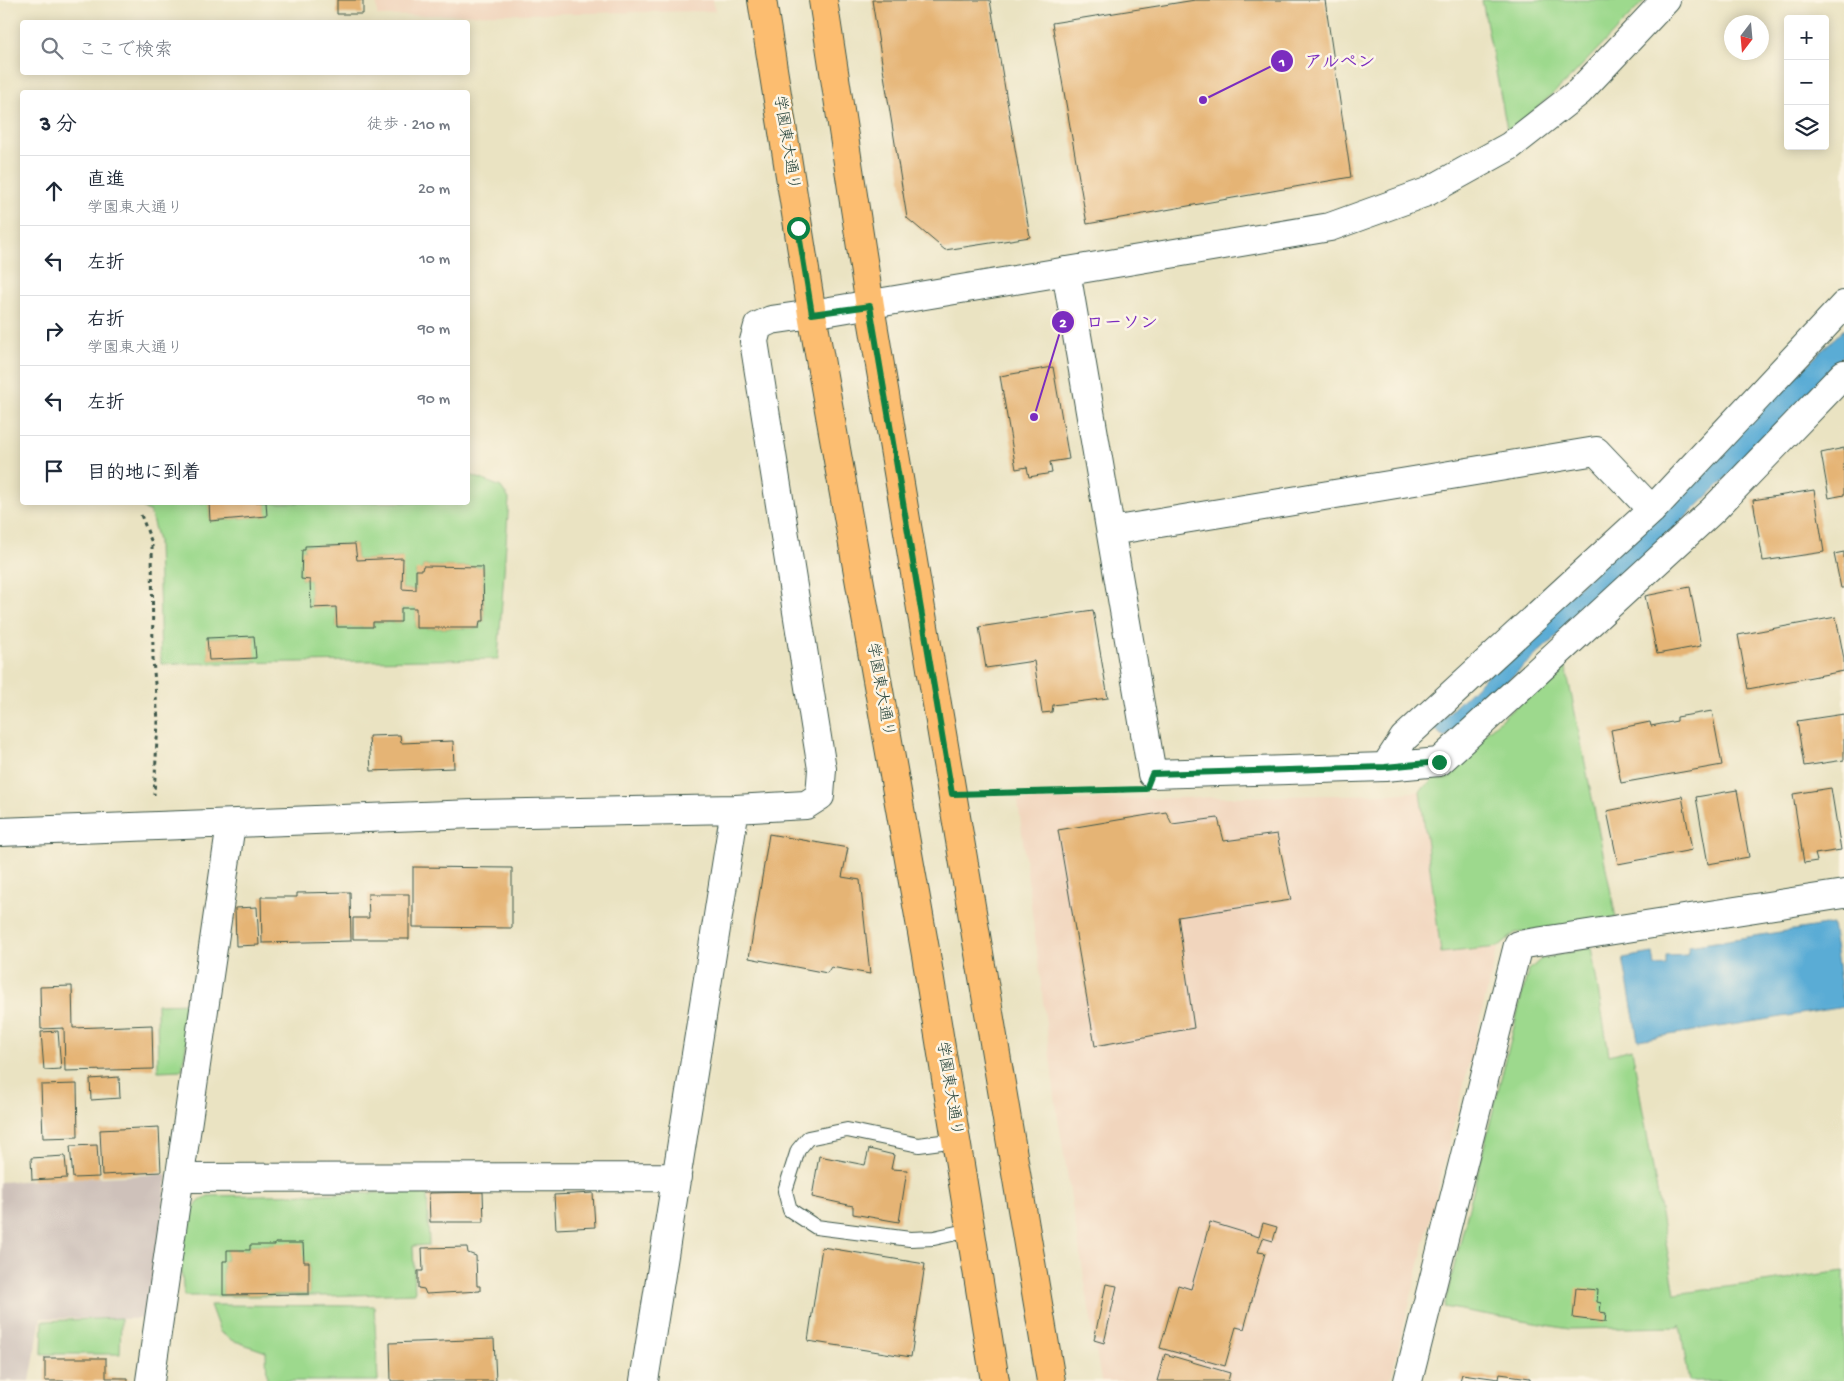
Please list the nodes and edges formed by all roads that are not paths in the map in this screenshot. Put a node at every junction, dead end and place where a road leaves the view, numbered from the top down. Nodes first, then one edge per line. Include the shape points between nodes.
1 (762, 0) edge
2 (823, 0) edge
3 (1666, 0) edge
4 (1066, 271) junction
5 (1844, 305) edge
6 (870, 306) junction
7 (812, 314) junction
8 (1844, 374) edge
9 (1652, 510) junction
10 (1111, 531) junction
11 (1385, 767) junction
12 (735, 810) junction
13 (231, 824) junction
14 (0, 832) edge
15 (1844, 894) edge
16 (956, 1140) junction
17 (676, 1177) junction
18 (180, 1178) junction
19 (970, 1230) junction
20 (150, 1381) edge
21 (644, 1381) edge
22 (995, 1381) edge
23 (1051, 1381) edge
24 (1408, 1381) edge

1 - 7 main road, 学園東大通り
2 - 6 main road
3 - 4 street via 1579,92 1510,146 1427,192 1330,227
4 - 6 street
4 - 10 street
5 - 9 street
6 - 7 street
6 - 23 main road
7 - 12 street via 758,326 754,341 822,769 820,796 806,805
7 - 16 main road, 学園東大通り
8 - 11 street via 1713,510 1439,762
9 - 10 street via 1596,451
9 - 11 street via 1404,738
10 - 11 street via 1152,774
12 - 13 street via 474,814
12 - 17 street
13 - 14 street
13 - 18 street
15 - 24 street via 1518,945
16 - 19 main road, 学園東大通り
16 - 19 lane via 919,1145 847,1130 808,1138 798,1150 785,1191 790,1210 816,1227 910,1239 934,1238
17 - 18 street
17 - 21 street
18 - 20 street
19 - 22 main road, 学園東大通り

